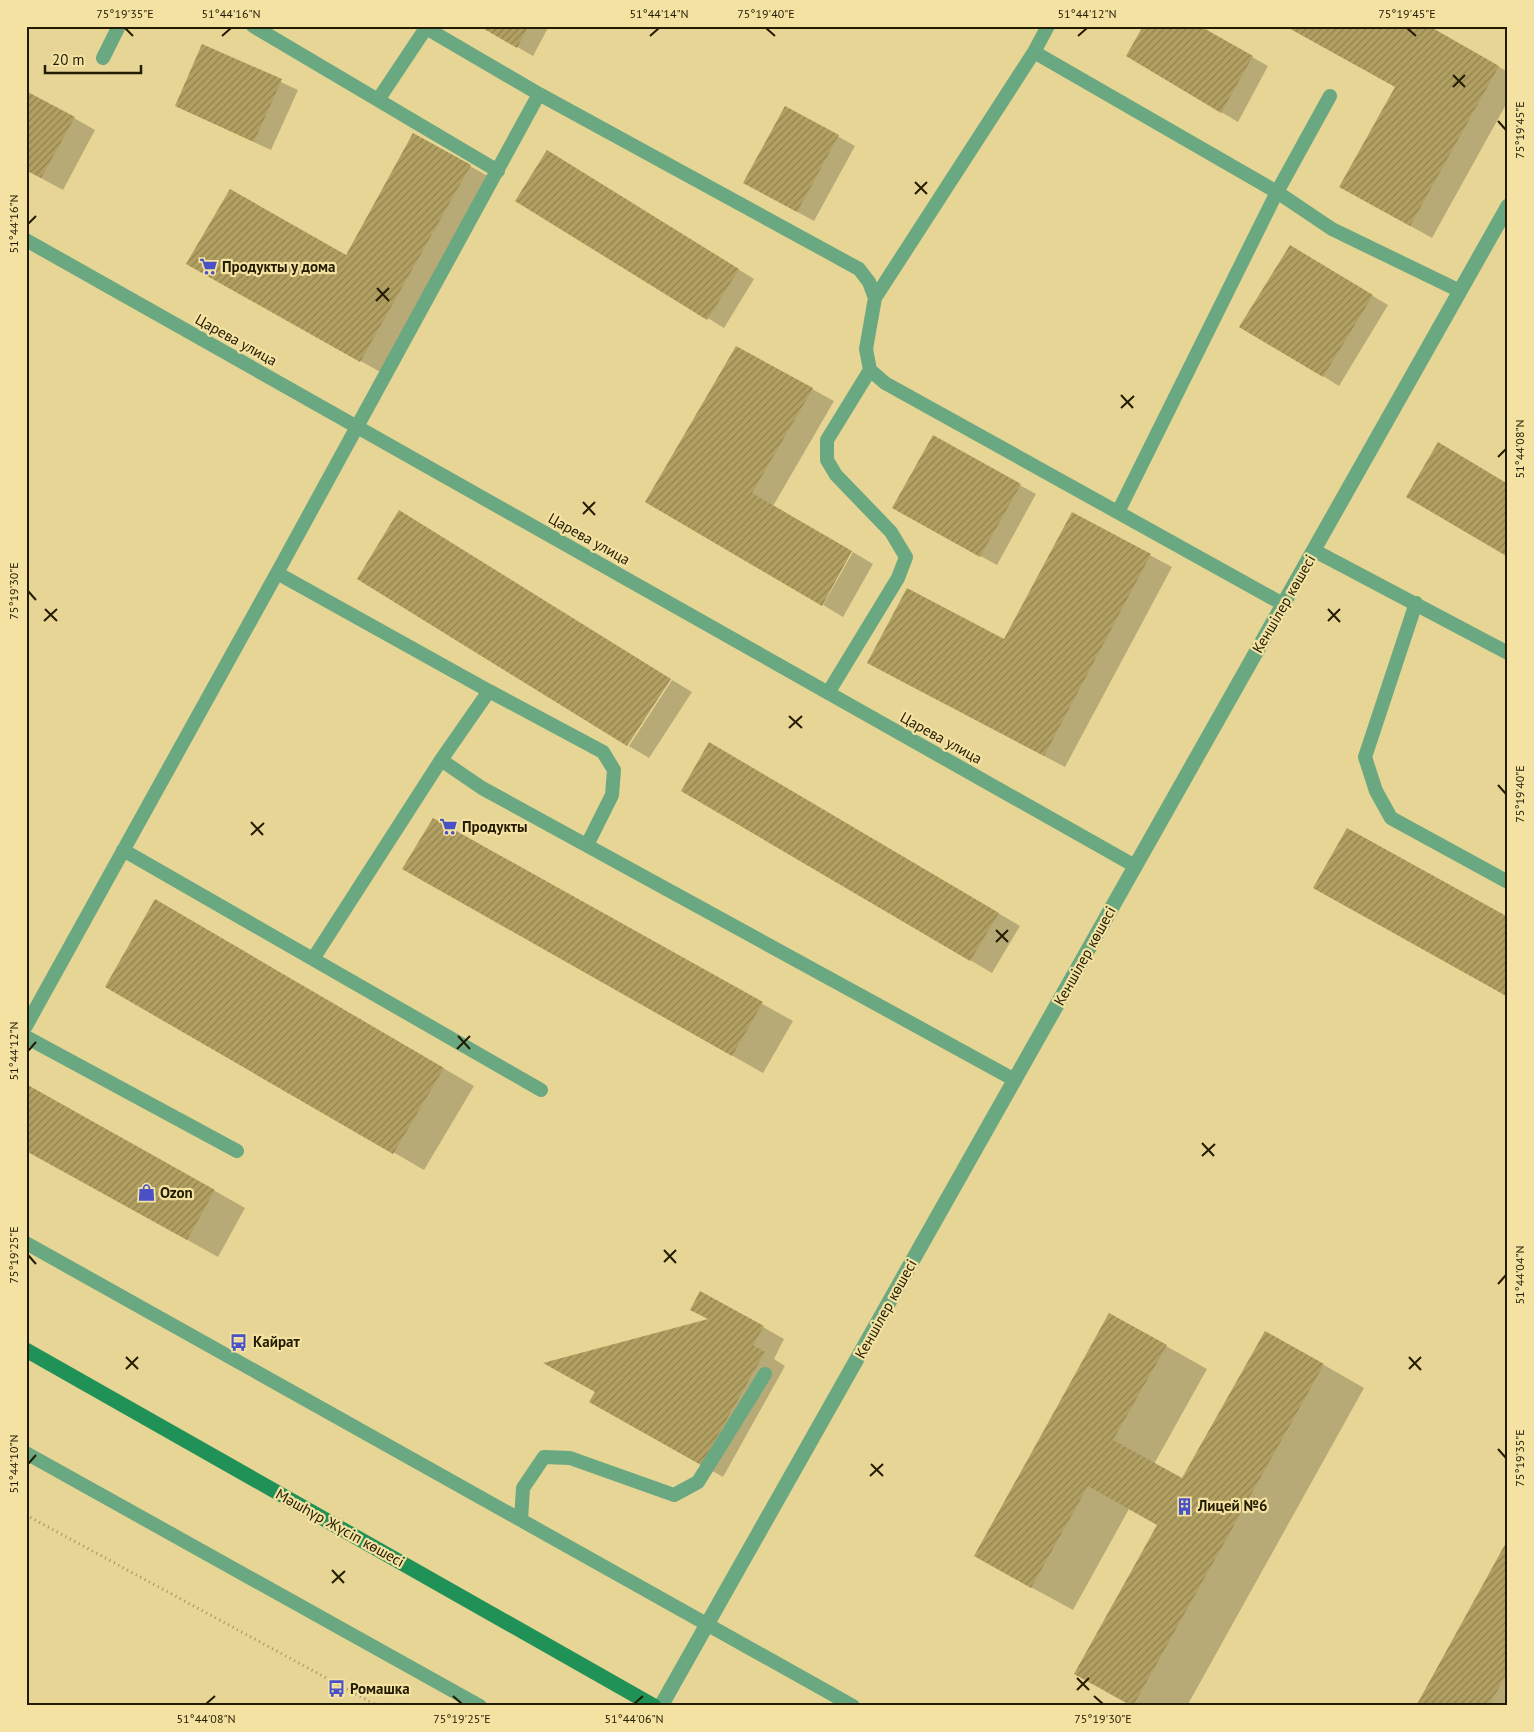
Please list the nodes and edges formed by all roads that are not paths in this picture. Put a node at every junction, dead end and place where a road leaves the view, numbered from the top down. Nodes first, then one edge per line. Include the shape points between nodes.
1 (119, 26) edge
2 (253, 26) edge
3 (1048, 26) edge
4 (427, 27) edge
5 (1034, 52) junction
6 (103, 58) dead end
7 (539, 94) junction
8 (1330, 96) dead end
9 (378, 100) junction
10 (498, 171) junction
11 (1277, 192) junction
12 (1508, 206) edge
13 (26, 240) edge
14 (1460, 291) junction
15 (875, 298) junction
16 (870, 370) junction
17 (357, 426) junction
18 (1118, 512) junction
19 (1315, 550) junction
20 (277, 573) junction
21 (1416, 603) junction
22 (1283, 604) junction
23 (1508, 652) edge
24 (489, 691) junction
25 (828, 693) junction
26 (441, 760) junction
27 (587, 846) junction
28 (123, 850) junction
29 (1136, 866) junction
30 (1508, 882) edge
31 (313, 960) junction
32 (26, 1026) edge
33 (26, 1037) edge
34 (1014, 1080) junction
35 (541, 1090) dead end
36 (237, 1151) dead end
37 (26, 1243) edge
38 (26, 1350) edge
39 (765, 1374) dead end
40 (26, 1452) edge
41 (521, 1520) junction
42 (708, 1624) junction
43 (480, 1706) edge
44 (654, 1706) edge
45 (661, 1706) edge
46 (853, 1706) edge

1 - 6 lane
2 - 9 lane
3 - 5 lane
4 - 7 lane
4 - 9 lane
5 - 11 lane
5 - 15 lane
7 - 10 lane
7 - 15 lane via 859,269
8 - 11 lane
9 - 10 lane
10 - 17 lane
11 - 14 lane via 1332,229
11 - 18 lane
12 - 14 street, Кеншілер көшесі
13 - 17 lane, Царева улица
14 - 19 street, Кеншілер көшесі
15 - 16 lane via 866,350
16 - 18 lane via 884,383
16 - 25 lane via 827,440 827,460 836,475 891,532 906,557 898,578
17 - 20 lane
17 - 25 lane, Царева улица
18 - 22 lane
19 - 21 lane
19 - 22 street, Кеншілер көшесі
20 - 24 lane
20 - 28 lane
21 - 23 lane
21 - 30 lane via 1365,757 1376,792 1391,818
22 - 29 street, Кеншілер көшесі
24 - 26 lane
24 - 27 lane via 603,752 614,770 612,795
25 - 29 lane, Царева улица
26 - 27 lane via 482,788
26 - 31 lane
27 - 34 lane
28 - 31 lane
28 - 32 lane
29 - 34 street, Кеншілер көшесі
31 - 35 lane
33 - 36 lane
34 - 42 street, Кеншілер көшесі
37 - 41 lane
38 - 44 main road, Мәшһүр Жүсіп көшесі
39 - 41 lane via 698,1482 674,1495 570,1458 544,1457 523,1488
40 - 43 lane
41 - 42 lane
42 - 45 street, Кеншілер көшесі
42 - 46 lane

